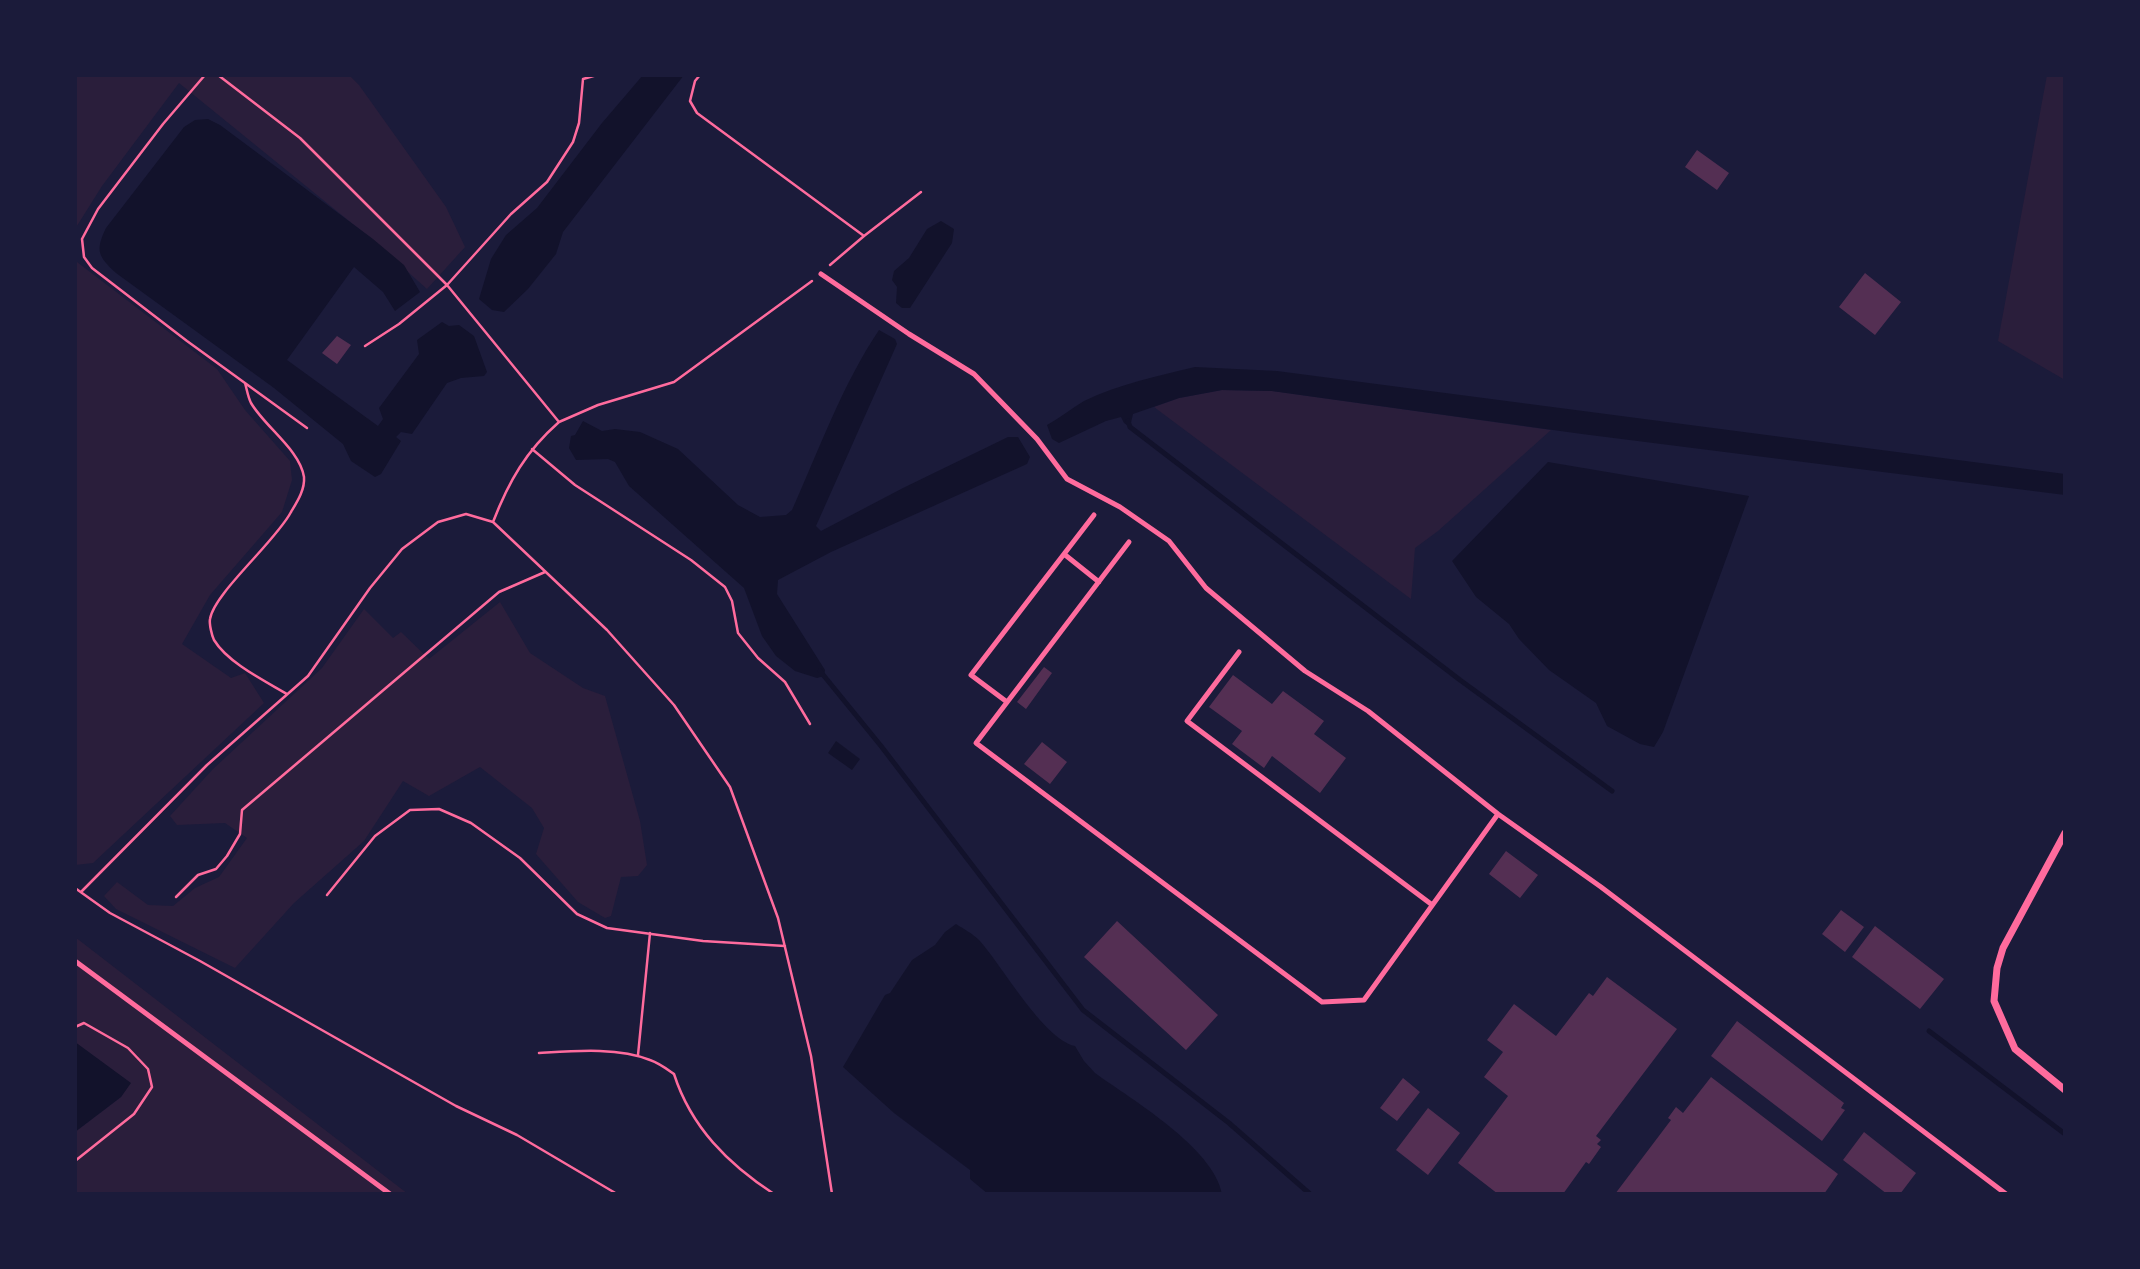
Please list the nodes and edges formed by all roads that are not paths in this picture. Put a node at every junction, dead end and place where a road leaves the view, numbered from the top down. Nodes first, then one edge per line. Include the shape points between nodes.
1 (821, 274) road end
2 (1094, 515) dead end
3 (1129, 542) dead end
4 (1064, 554) junction
5 (1099, 582) junction
6 (1239, 652) dead end
7 (1007, 702) junction
8 (1498, 814) junction
9 (2065, 833) edge
10 (1431, 904) junction
11 (75, 961) edge
12 (2065, 1090) edge
13 (390, 1194) edge
14 (2006, 1194) edge

1 - 8 lane via 974,374 1037,439 1067,479 1120,507 1169,541 1206,588 1305,671 1368,711
2 - 4 lane
3 - 5 lane
4 - 5 lane
4 - 7 lane via 971,676
5 - 7 lane
6 - 10 lane via 1187,721
7 - 10 lane via 976,743 1322,1002 1364,1000
8 - 10 lane
8 - 14 lane
9 - 12 street via 2003,947 1994,1002 2015,1049
11 - 13 lane

